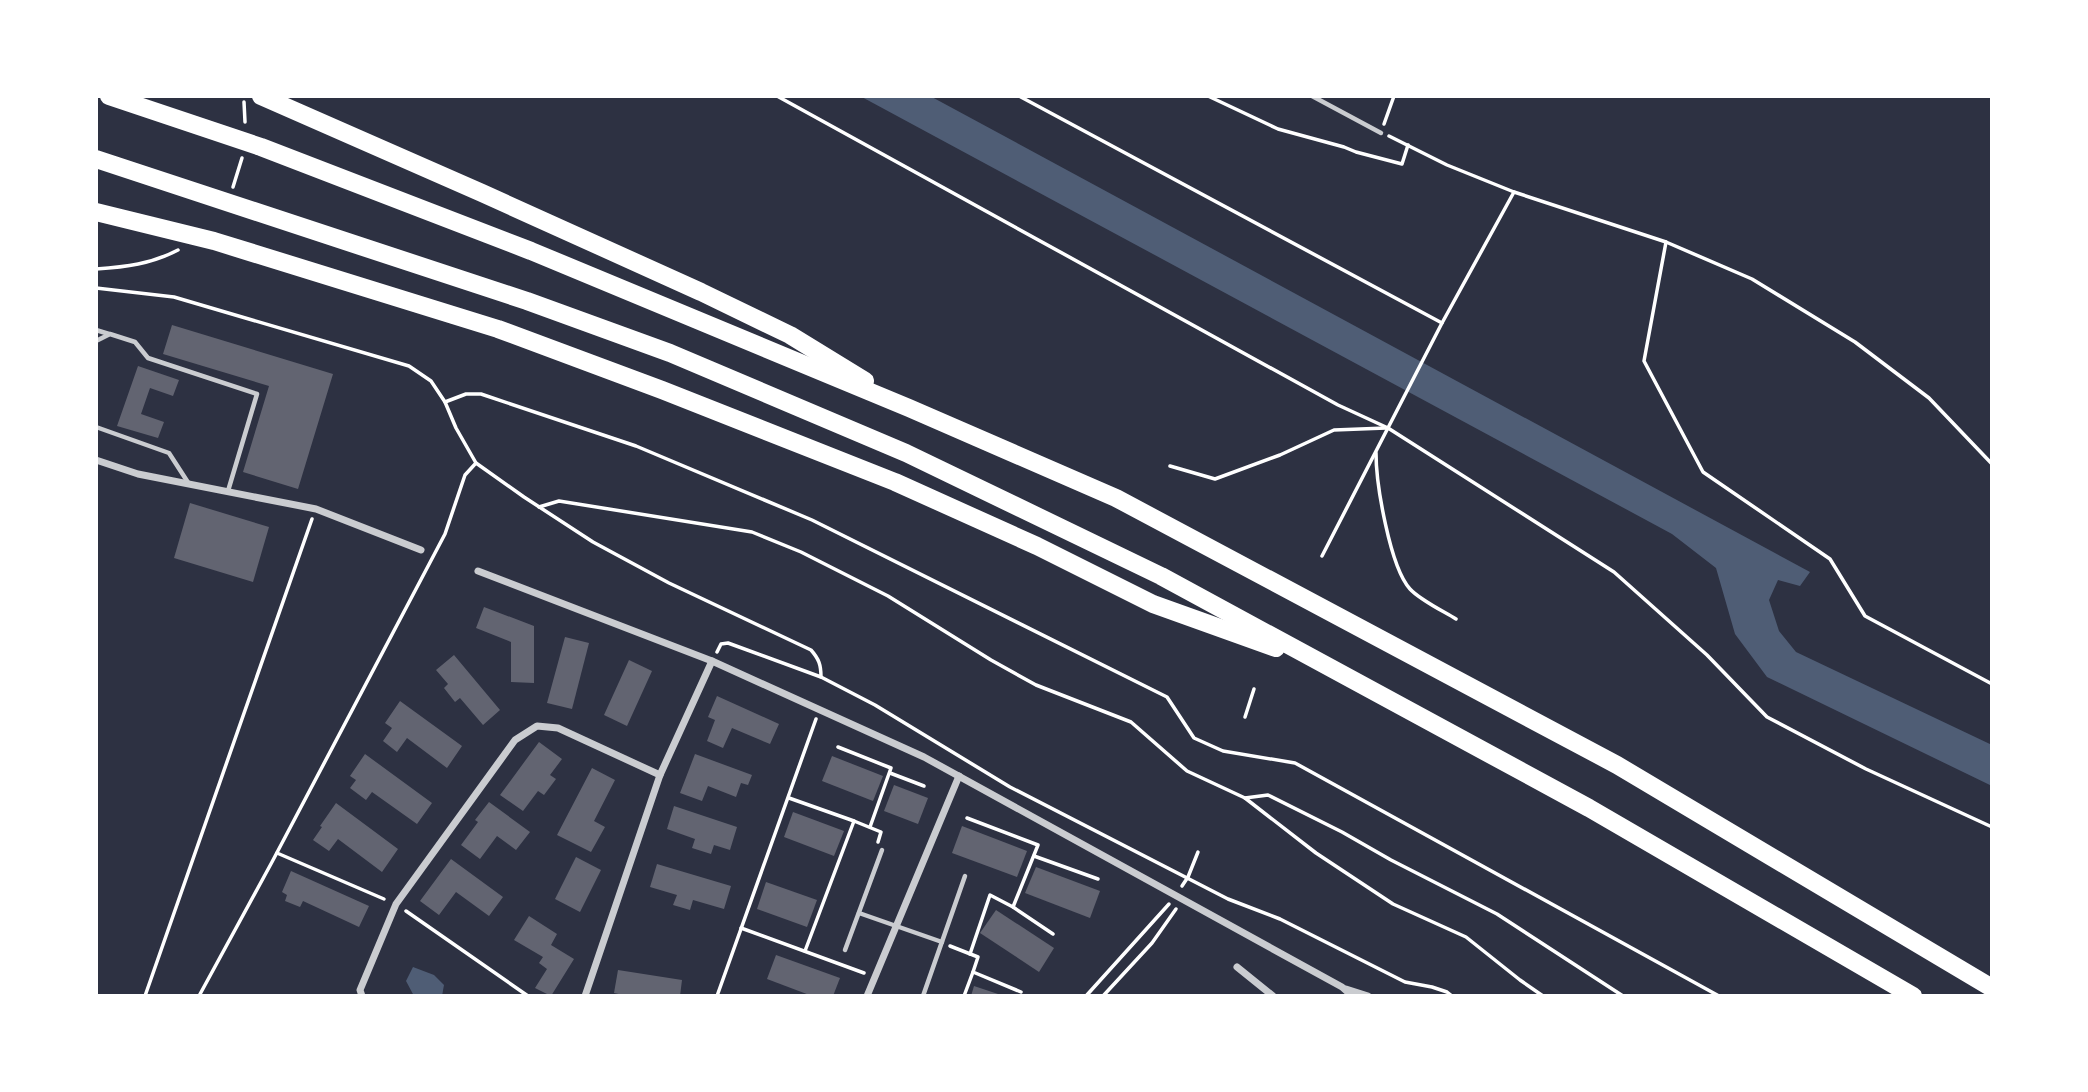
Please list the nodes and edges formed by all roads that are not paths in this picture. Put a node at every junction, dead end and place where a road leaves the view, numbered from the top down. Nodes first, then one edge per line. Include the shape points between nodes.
1 (109, 96) edge
2 (261, 96) edge
3 (1312, 96) edge
4 (1381, 132) road end
5 (96, 159) edge
6 (96, 212) edge
7 (96, 330) edge
8 (110, 334) junction
9 (96, 341) edge
10 (909, 408) junction
11 (96, 427) edge
12 (96, 460) edge
13 (189, 484) junction
14 (228, 492) junction
15 (421, 550) dead end
16 (478, 572) dead end
17 (712, 661) junction
18 (1328, 667) junction
19 (660, 775) junction
20 (959, 776) junction
21 (881, 850) road end
22 (965, 876) dead end
23 (859, 913) junction
24 (897, 926) junction
25 (942, 943) junction
26 (845, 950) dead end
27 (1237, 967) dead end
28 (1342, 987) junction
29 (1992, 988) edge
30 (362, 996) edge
31 (585, 996) edge
32 (867, 996) edge
33 (923, 996) edge
34 (1273, 996) edge
35 (1352, 996) edge
36 (1367, 996) edge
37 (1913, 996) edge

1 - 10 highway via 261,147 531,251
2 - 10 highway via 701,292 790,335
3 - 4 lane
5 - 18 highway via 527,300 670,353 918,459 1161,576
6 - 18 highway via 214,241 498,329 895,482 1153,604
7 - 8 lane
8 - 9 lane
8 - 14 lane via 135,342 148,358 257,394
10 - 29 highway via 1116,498 1580,745
11 - 13 lane via 169,453
12 - 13 street
13 - 14 street
14 - 15 street via 316,509
16 - 17 street
17 - 19 street
17 - 20 street
18 - 37 highway via 1589,808
19 - 30 street via 558,728 537,726 514,740 396,904 360,990
19 - 31 street
20 - 24 street
20 - 28 street
21 - 23 lane
22 - 25 lane
23 - 24 lane
23 - 26 lane
24 - 25 lane
24 - 32 street
25 - 33 lane
27 - 34 street
28 - 35 street
28 - 36 street

